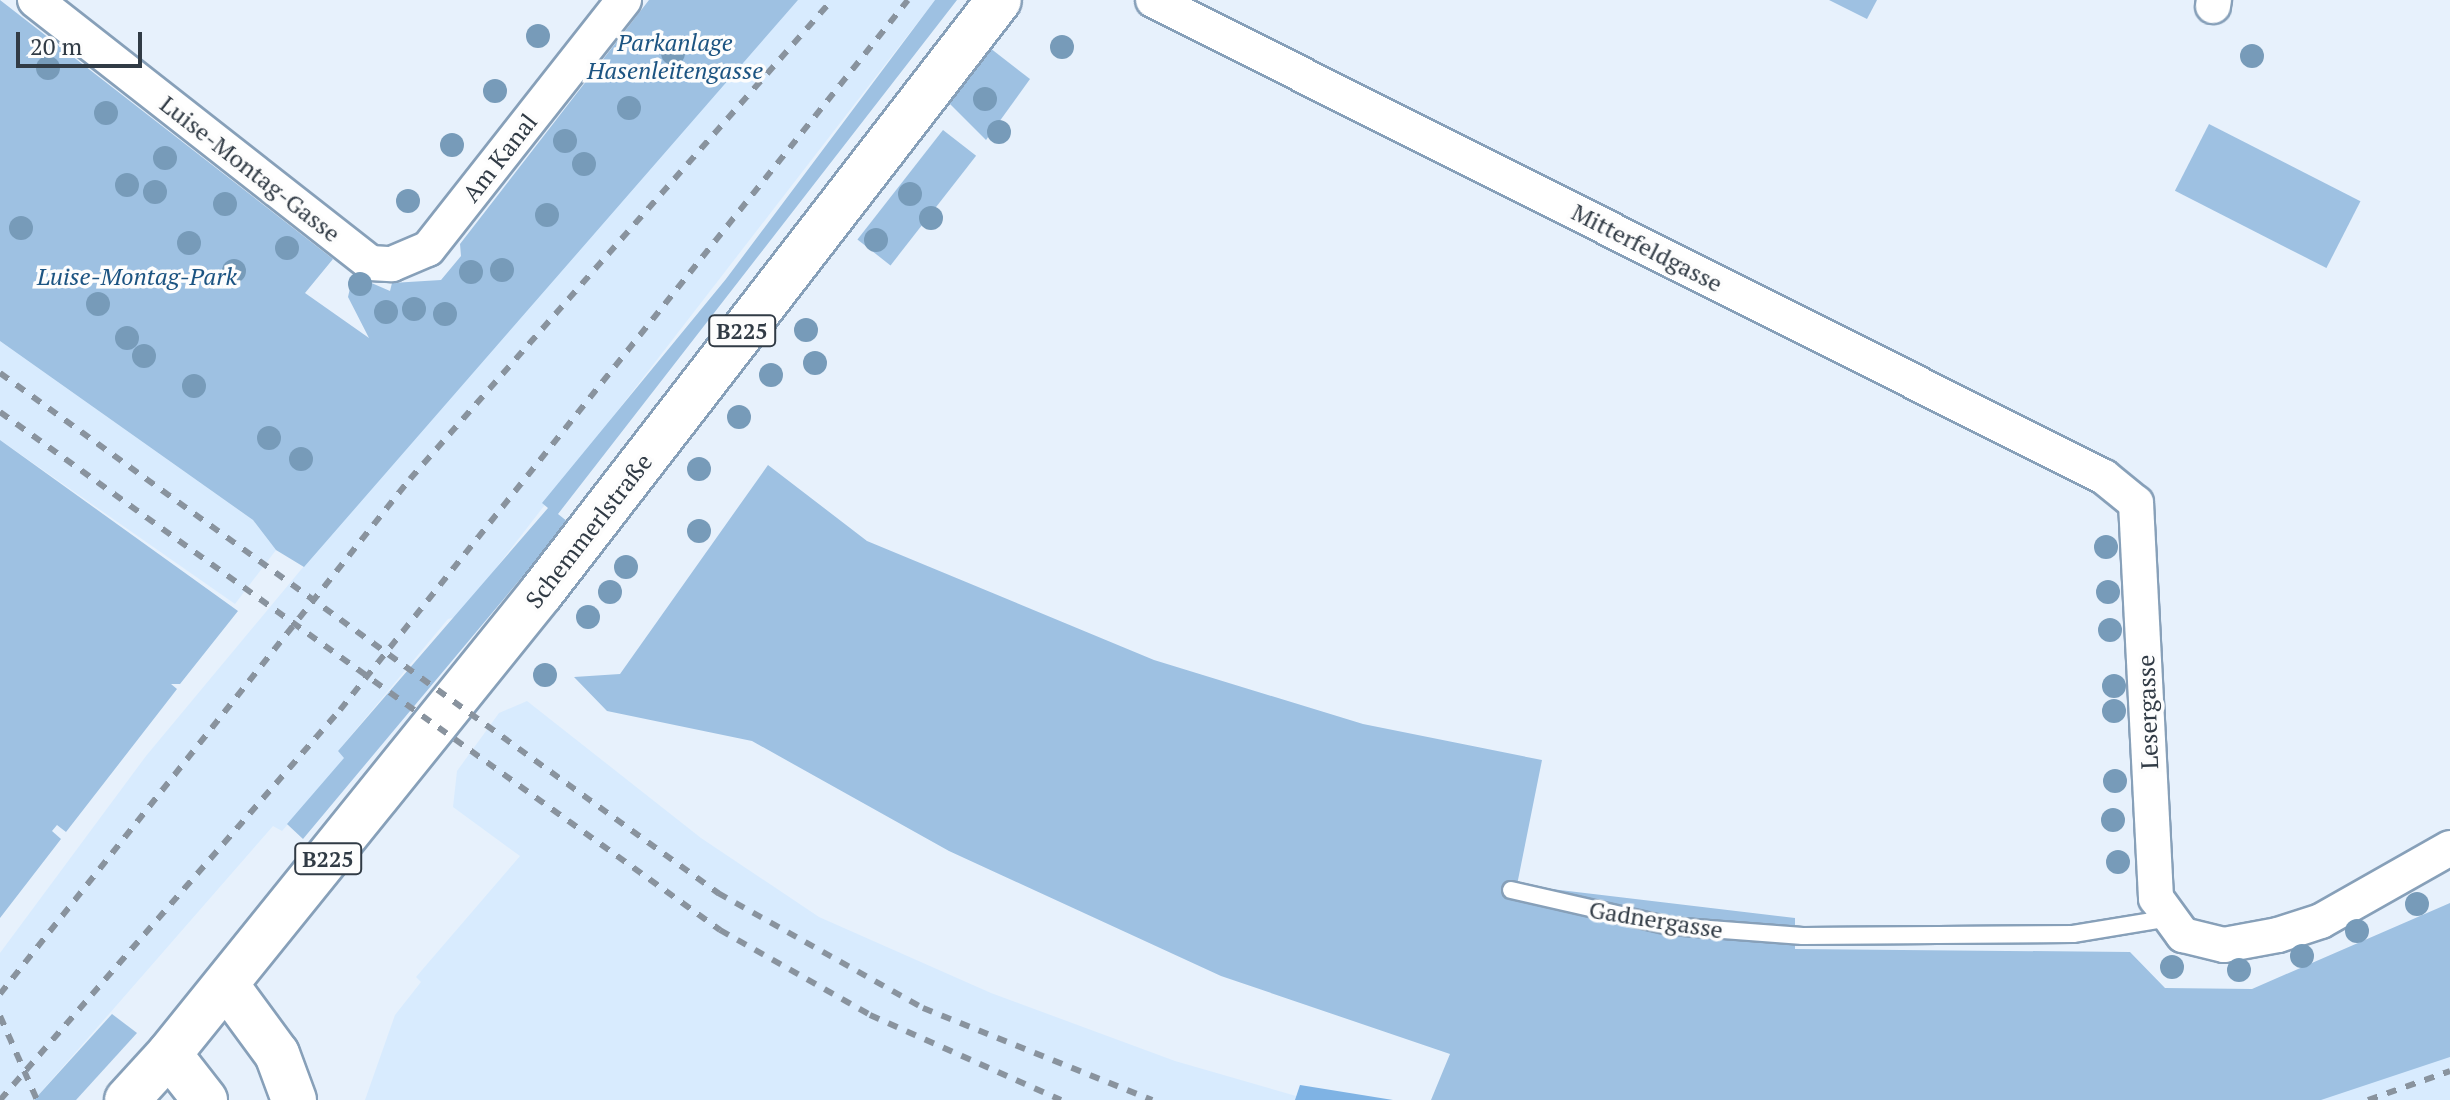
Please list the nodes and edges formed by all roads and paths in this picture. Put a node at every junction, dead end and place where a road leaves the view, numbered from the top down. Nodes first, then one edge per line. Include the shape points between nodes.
1 (624, 0) edge
2 (999, 0) edge
3 (1153, 0) edge
4 (45, 3) edge
5 (353, 249) joint
6 (2136, 503) joint
7 (2450, 848) edge
8 (1511, 890) dead end
9 (2165, 919) junction
10 (227, 986) junction
11 (169, 1054) junction
12 (127, 1100) edge
13 (205, 1100) edge
14 (294, 1100) edge

1 - 5 street, Am Kanal via 428,249 392,264 370,263
2 - 10 main road, Schemmerlstraße / B225
3 - 6 street, Mitterfeldgasse via 2090,470
4 - 5 street, Luise-Montag-Gasse
6 - 9 street, Lesergasse via 2153,875
7 - 9 street via 2321,921 2278,935 2224,945 2183,935
8 - 9 lane, Gadnergasse via 1670,926 1803,936 2073,934
10 - 11 main road, Schemmerlstraße / B225
10 - 14 main road via 277,1054
11 - 12 main road, Schemmerlstraße
11 - 13 main road

